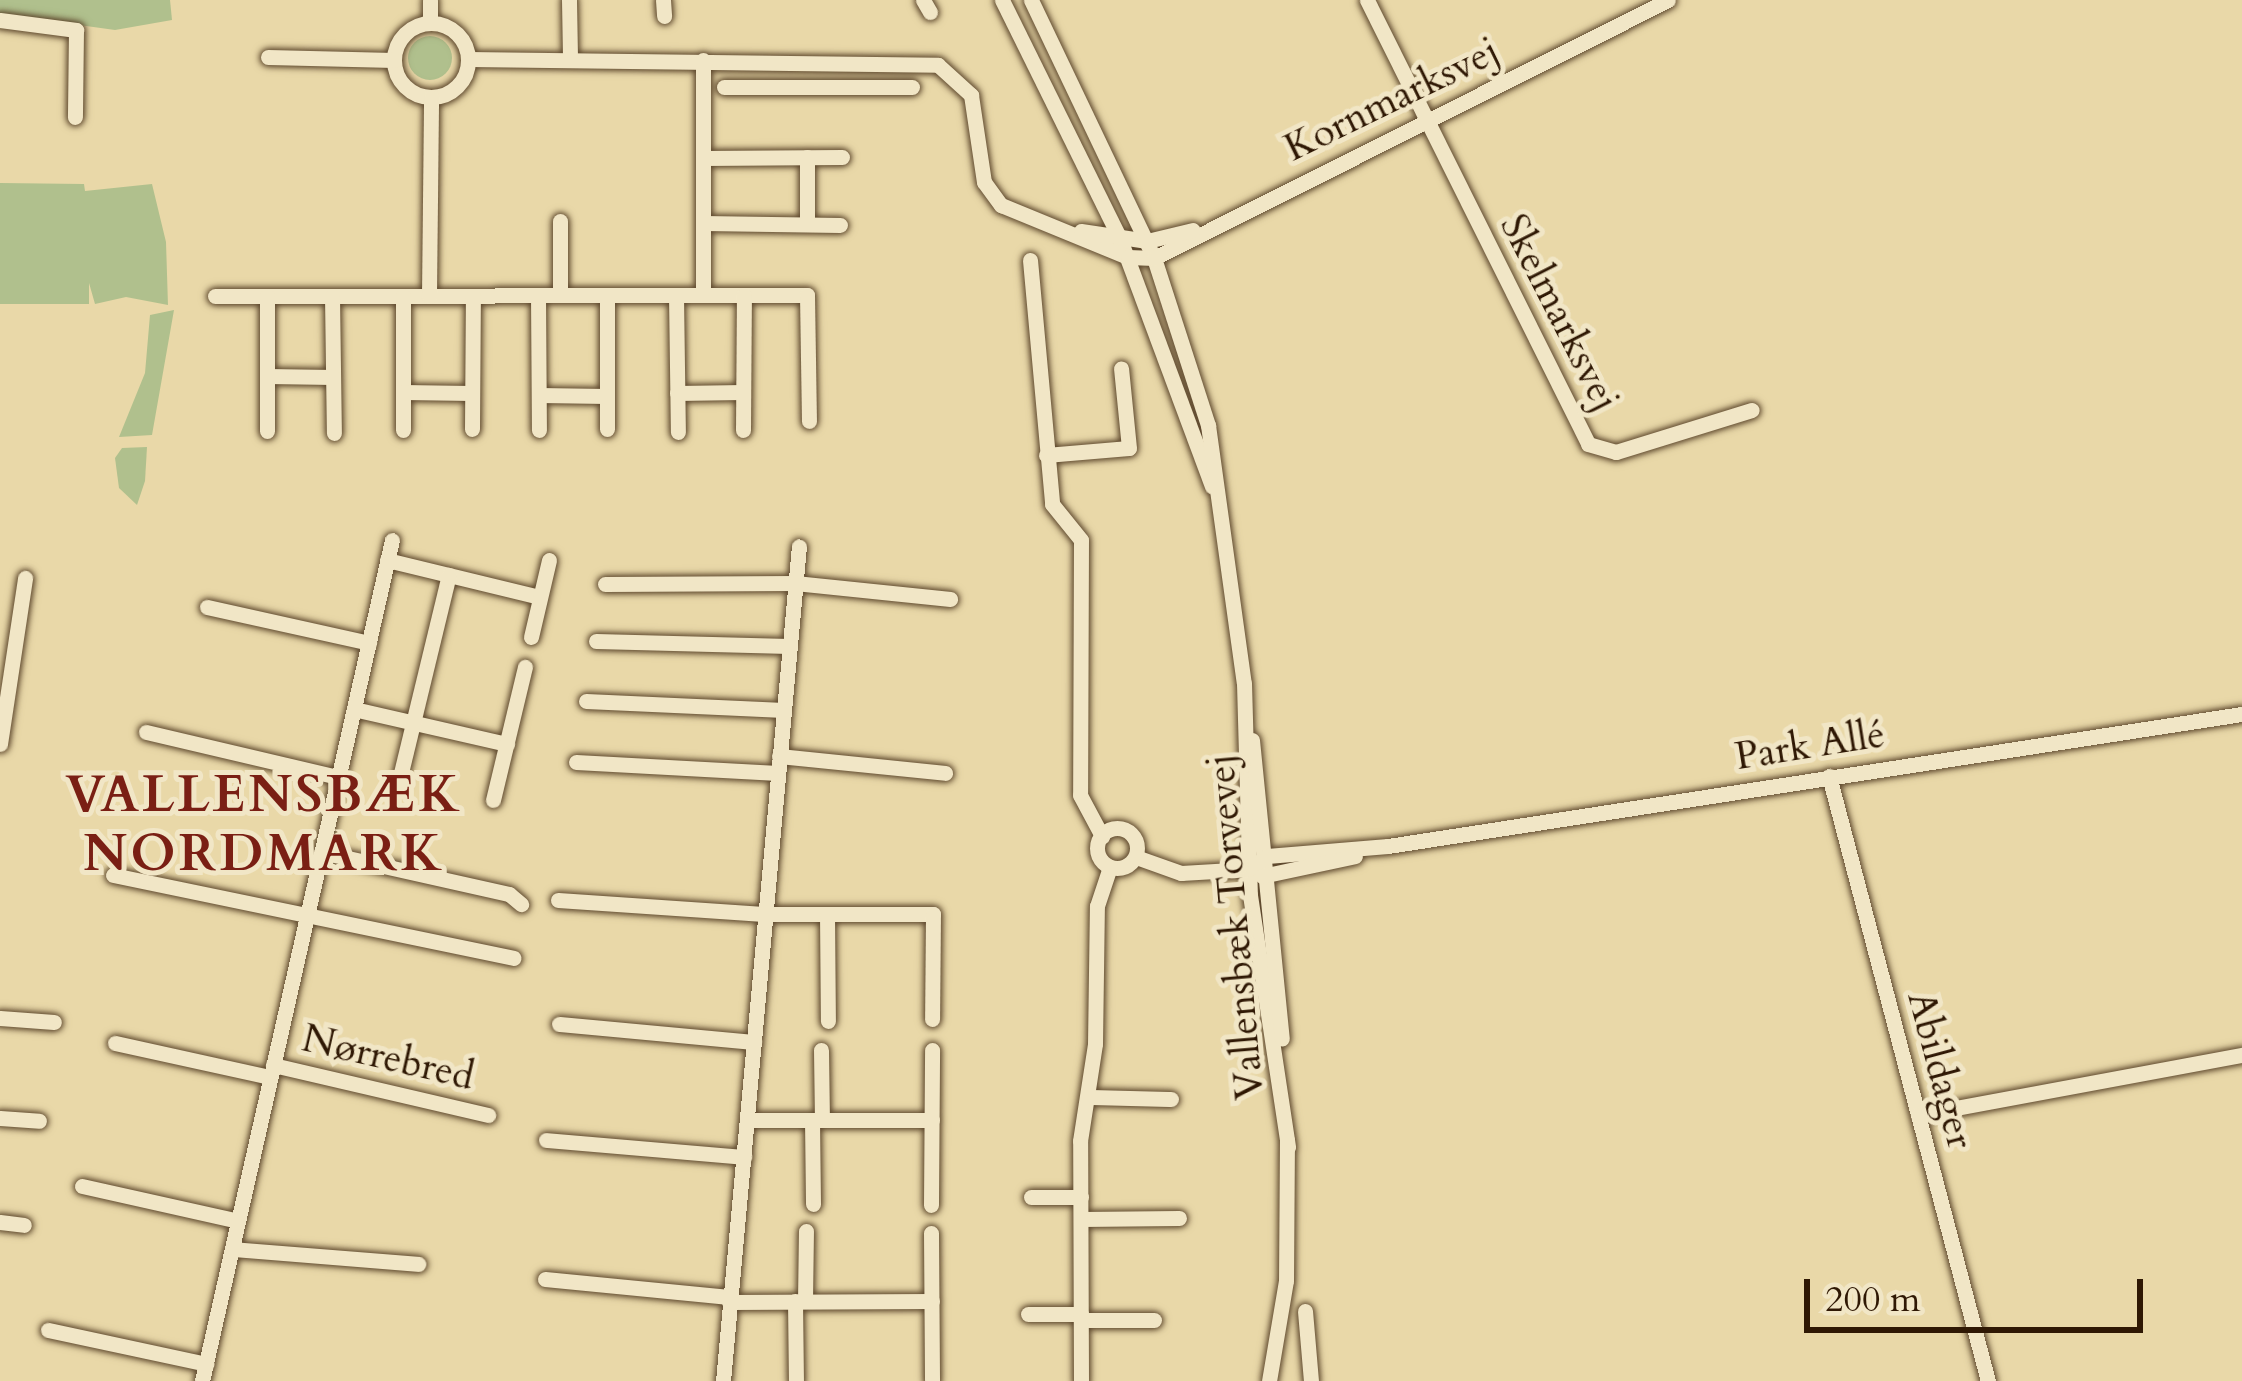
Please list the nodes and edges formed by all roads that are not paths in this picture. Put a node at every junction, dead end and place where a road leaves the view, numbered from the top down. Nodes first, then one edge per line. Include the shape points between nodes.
1 (430, 0) edge
2 (569, 0) edge
3 (1002, 0) edge
4 (1031, 0) edge
5 (1367, 0) edge
6 (1668, 0) edge
7 (0, 20) edge
8 (430, 23) junction
9 (268, 57) dead end
10 (467, 58) junction
11 (394, 60) junction
12 (570, 60) junction
13 (703, 60) junction
14 (786, 61) junction
15 (724, 87) dead end
16 (912, 87) dead end
17 (787, 88) junction
18 (431, 97) junction
19 (75, 116) dead end
20 (1426, 122) junction
21 (842, 157) dead end
22 (703, 158) junction
23 (807, 158) junction
24 (560, 221) dead end
25 (703, 223) junction
26 (807, 224) junction
27 (840, 225) dead end
28 (1207, 226) junction
29 (1057, 228) junction
30 (1120, 239) junction
31 (1147, 241) junction
32 (1128, 257) junction
33 (1154, 258) junction
34 (1030, 260) dead end
35 (560, 295) junction
36 (607, 295) junction
37 (676, 295) junction
38 (703, 295) junction
39 (744, 295) junction
40 (215, 296) dead end
41 (268, 296) junction
42 (332, 296) junction
43 (403, 296) junction
44 (429, 296) junction
45 (473, 296) junction
46 (538, 296) junction
47 (1121, 368) dead end
48 (267, 376) junction
49 (333, 377) junction
50 (403, 392) junction
51 (471, 392) junction
52 (743, 392) junction
53 (677, 393) junction
54 (538, 395) junction
55 (607, 396) junction
56 (1752, 410) dead end
57 (809, 421) dead end
58 (472, 429) dead end
59 (607, 429) dead end
60 (403, 430) dead end
61 (539, 430) dead end
62 (743, 430) dead end
63 (267, 431) dead end
64 (334, 433) dead end
65 (678, 433) dead end
66 (1046, 455) junction
67 (1218, 498) junction
68 (392, 541) dead end
69 (799, 546) dead end
70 (387, 560) junction
71 (549, 560) dead end
72 (449, 575) junction
73 (25, 578) dead end
74 (795, 583) junction
75 (605, 584) dead end
76 (541, 597) junction
77 (950, 599) dead end
78 (207, 607) dead end
79 (531, 637) dead end
80 (596, 641) dead end
81 (369, 643) junction
82 (789, 646) junction
83 (525, 667) dead end
84 (586, 700) dead end
85 (1245, 702) junction
86 (354, 709) junction
87 (784, 710) junction
88 (2242, 714) edge
89 (413, 723) junction
90 (146, 732) dead end
91 (0, 744) edge
92 (507, 744) junction
93 (576, 762) dead end
94 (778, 765) junction
95 (944, 773) dead end
96 (1829, 776) junction
97 (338, 777) junction
98 (399, 782) dead end
99 (493, 800) dead end
100 (1102, 836) junction
101 (1388, 846) junction
102 (322, 852) junction
103 (1267, 856) junction
104 (1136, 857) junction
105 (1110, 867) junction
106 (1249, 869) junction
107 (113, 875) dead end
108 (1268, 878) junction
109 (558, 900) dead end
110 (521, 904) dead end
111 (764, 914) junction
112 (827, 914) junction
113 (306, 920) junction
114 (513, 958) dead end
115 (0, 1018) edge
116 (932, 1019) dead end
117 (54, 1022) dead end
118 (828, 1022) dead end
119 (559, 1024) dead end
120 (754, 1042) junction
121 (115, 1043) dead end
122 (821, 1050) dead end
123 (932, 1050) dead end
124 (2242, 1055) edge
125 (272, 1071) junction
126 (1089, 1097) junction
127 (1171, 1099) dead end
128 (488, 1115) dead end
129 (1918, 1115) junction
130 (0, 1118) edge
131 (747, 1120) junction
132 (817, 1120) junction
133 (932, 1120) junction
134 (39, 1121) dead end
135 (546, 1139) dead end
136 (1288, 1147) junction
137 (744, 1157) junction
138 (82, 1186) dead end
139 (1031, 1197) dead end
140 (1081, 1197) junction
141 (813, 1204) dead end
142 (932, 1205) dead end
143 (1179, 1218) dead end
144 (1081, 1219) junction
145 (238, 1221) junction
146 (0, 1222) edge
147 (24, 1225) dead end
148 (806, 1231) dead end
149 (932, 1233) dead end
150 (232, 1250) junction
151 (418, 1264) dead end
152 (545, 1279) dead end
153 (729, 1299) junction
154 (800, 1301) junction
155 (932, 1301) junction
156 (1306, 1312) dead end
157 (1028, 1314) dead end
158 (1081, 1317) junction
159 (1154, 1320) dead end
160 (48, 1330) dead end
161 (204, 1372) edge
162 (932, 1380) edge
163 (723, 1381) edge
164 (796, 1381) edge
165 (1081, 1381) edge
166 (1269, 1381) edge
167 (1312, 1381) edge
168 (1988, 1381) edge

1 - 8 street
2 - 12 street
3 - 30 street, Vallensbæk Torvevej
4 - 31 street, Vallensbæk Torvevej
5 - 20 street, Skelmarksvej
6 - 20 street, Kornmarksvej
7 - 19 street via 76,29
8 - 10 street via 458,35
8 - 11 street via 406,32
9 - 11 street
10 - 12 street
10 - 18 street via 459,84
11 - 18 street via 404,86
12 - 13 street
13 - 14 street
13 - 22 street
14 - 17 street
14 - 29 street via 948,69 970,95 993,196
15 - 17 street
16 - 17 street
18 - 44 street
20 - 28 street, Kornmarksvej
20 - 56 street, Skelmarksvej via 1588,444 1616,452
21 - 23 street
22 - 23 street
22 - 25 street
23 - 26 street
24 - 35 street
25 - 26 street
25 - 38 street
26 - 27 street
28 - 31 street, Kornmarksvej
28 - 33 street, Kornmarksvej
29 - 30 street, Kornmarksvej
29 - 32 street
30 - 31 street, Kornmarksvej
30 - 32 street, Vallensbæk Torvevej
31 - 33 street, Vallensbæk Torvevej
32 - 33 street
32 - 67 street, Vallensbæk Torvevej via 1188,439
33 - 67 street, Vallensbæk Torvevej via 1197,381
34 - 66 street
35 - 36 street
35 - 46 street
36 - 37 street
36 - 55 street
37 - 38 street
37 - 53 street
38 - 39 street
39 - 52 street
39 - 57 street via 807,295
40 - 41 street
41 - 42 street
41 - 48 street
42 - 43 street
42 - 49 street
43 - 44 street
43 - 50 street
44 - 45 street
45 - 46 street
45 - 51 street
46 - 54 street
47 - 66 street via 1129,448
48 - 49 street
48 - 63 street
49 - 64 street
50 - 51 street
50 - 60 street
51 - 58 street
52 - 53 street
52 - 62 street
53 - 65 street
54 - 55 street
54 - 61 street
55 - 59 street
66 - 100 street via 1052,504 1081,540 1080,796
67 - 85 street, Vallensbæk Torvevej
68 - 70 street, Nørrebred
69 - 74 street
70 - 72 street
70 - 81 street, Nørrebred
71 - 76 street
72 - 76 street
72 - 89 street
73 - 91 street
74 - 75 street
74 - 77 street
74 - 82 street
76 - 79 street
78 - 81 street
80 - 82 street
81 - 86 street, Nørrebred
82 - 87 street
83 - 92 street
84 - 87 street
85 - 103 street, Vallensbæk Torvevej
85 - 106 street, Vallensbæk Torvevej
86 - 89 street
86 - 97 street, Nørrebred
87 - 94 street
88 - 96 street, Park Allé
89 - 92 street
89 - 98 street
90 - 97 street
92 - 99 street
93 - 94 street
94 - 95 street
94 - 111 street
96 - 101 street, Park Allé
96 - 129 street, Abildager
97 - 102 street, Nørrebred
100 - 104 street via 1128,831
100 - 105 street via 1099,856
101 - 103 street, Park Allé
101 - 108 street, Park Allé
102 - 110 street via 509,894
102 - 113 street, Nørrebred
103 - 106 street
103 - 108 street, Vallensbæk Torvevej
104 - 105 street
104 - 106 street via 1180,874
105 - 126 street via 1097,906
106 - 108 street
106 - 136 street, Vallensbæk Torvevej
107 - 113 street
108 - 136 street, Vallensbæk Torvevej
109 - 111 street
111 - 112 street
111 - 120 street
112 - 116 street via 933,914
112 - 118 street
113 - 114 street
113 - 125 street, Nørrebred
115 - 117 street
119 - 120 street
120 - 131 street
121 - 125 street, Nørrebred
122 - 132 street
123 - 133 street
124 - 129 street
125 - 128 street, Nørrebred
125 - 145 street, Nørrebred
126 - 127 street
126 - 140 street
129 - 168 street, Abildager
130 - 134 street
131 - 132 street
131 - 137 street
132 - 133 street
132 - 141 street
133 - 142 street
135 - 137 street
136 - 166 street, Vallensbæk Torvevej via 1286,1281
137 - 153 street
138 - 145 street
139 - 140 street
140 - 144 street
143 - 144 street
144 - 158 street
145 - 150 street, Nørrebred
146 - 147 street
148 - 154 street
149 - 155 street
150 - 151 street
150 - 161 street, Nørrebred
152 - 153 street
153 - 154 street
153 - 163 street
154 - 155 street
154 - 164 street
155 - 162 street
156 - 167 street
157 - 158 street
158 - 159 street
158 - 165 street
160 - 161 street, Nørrebred

